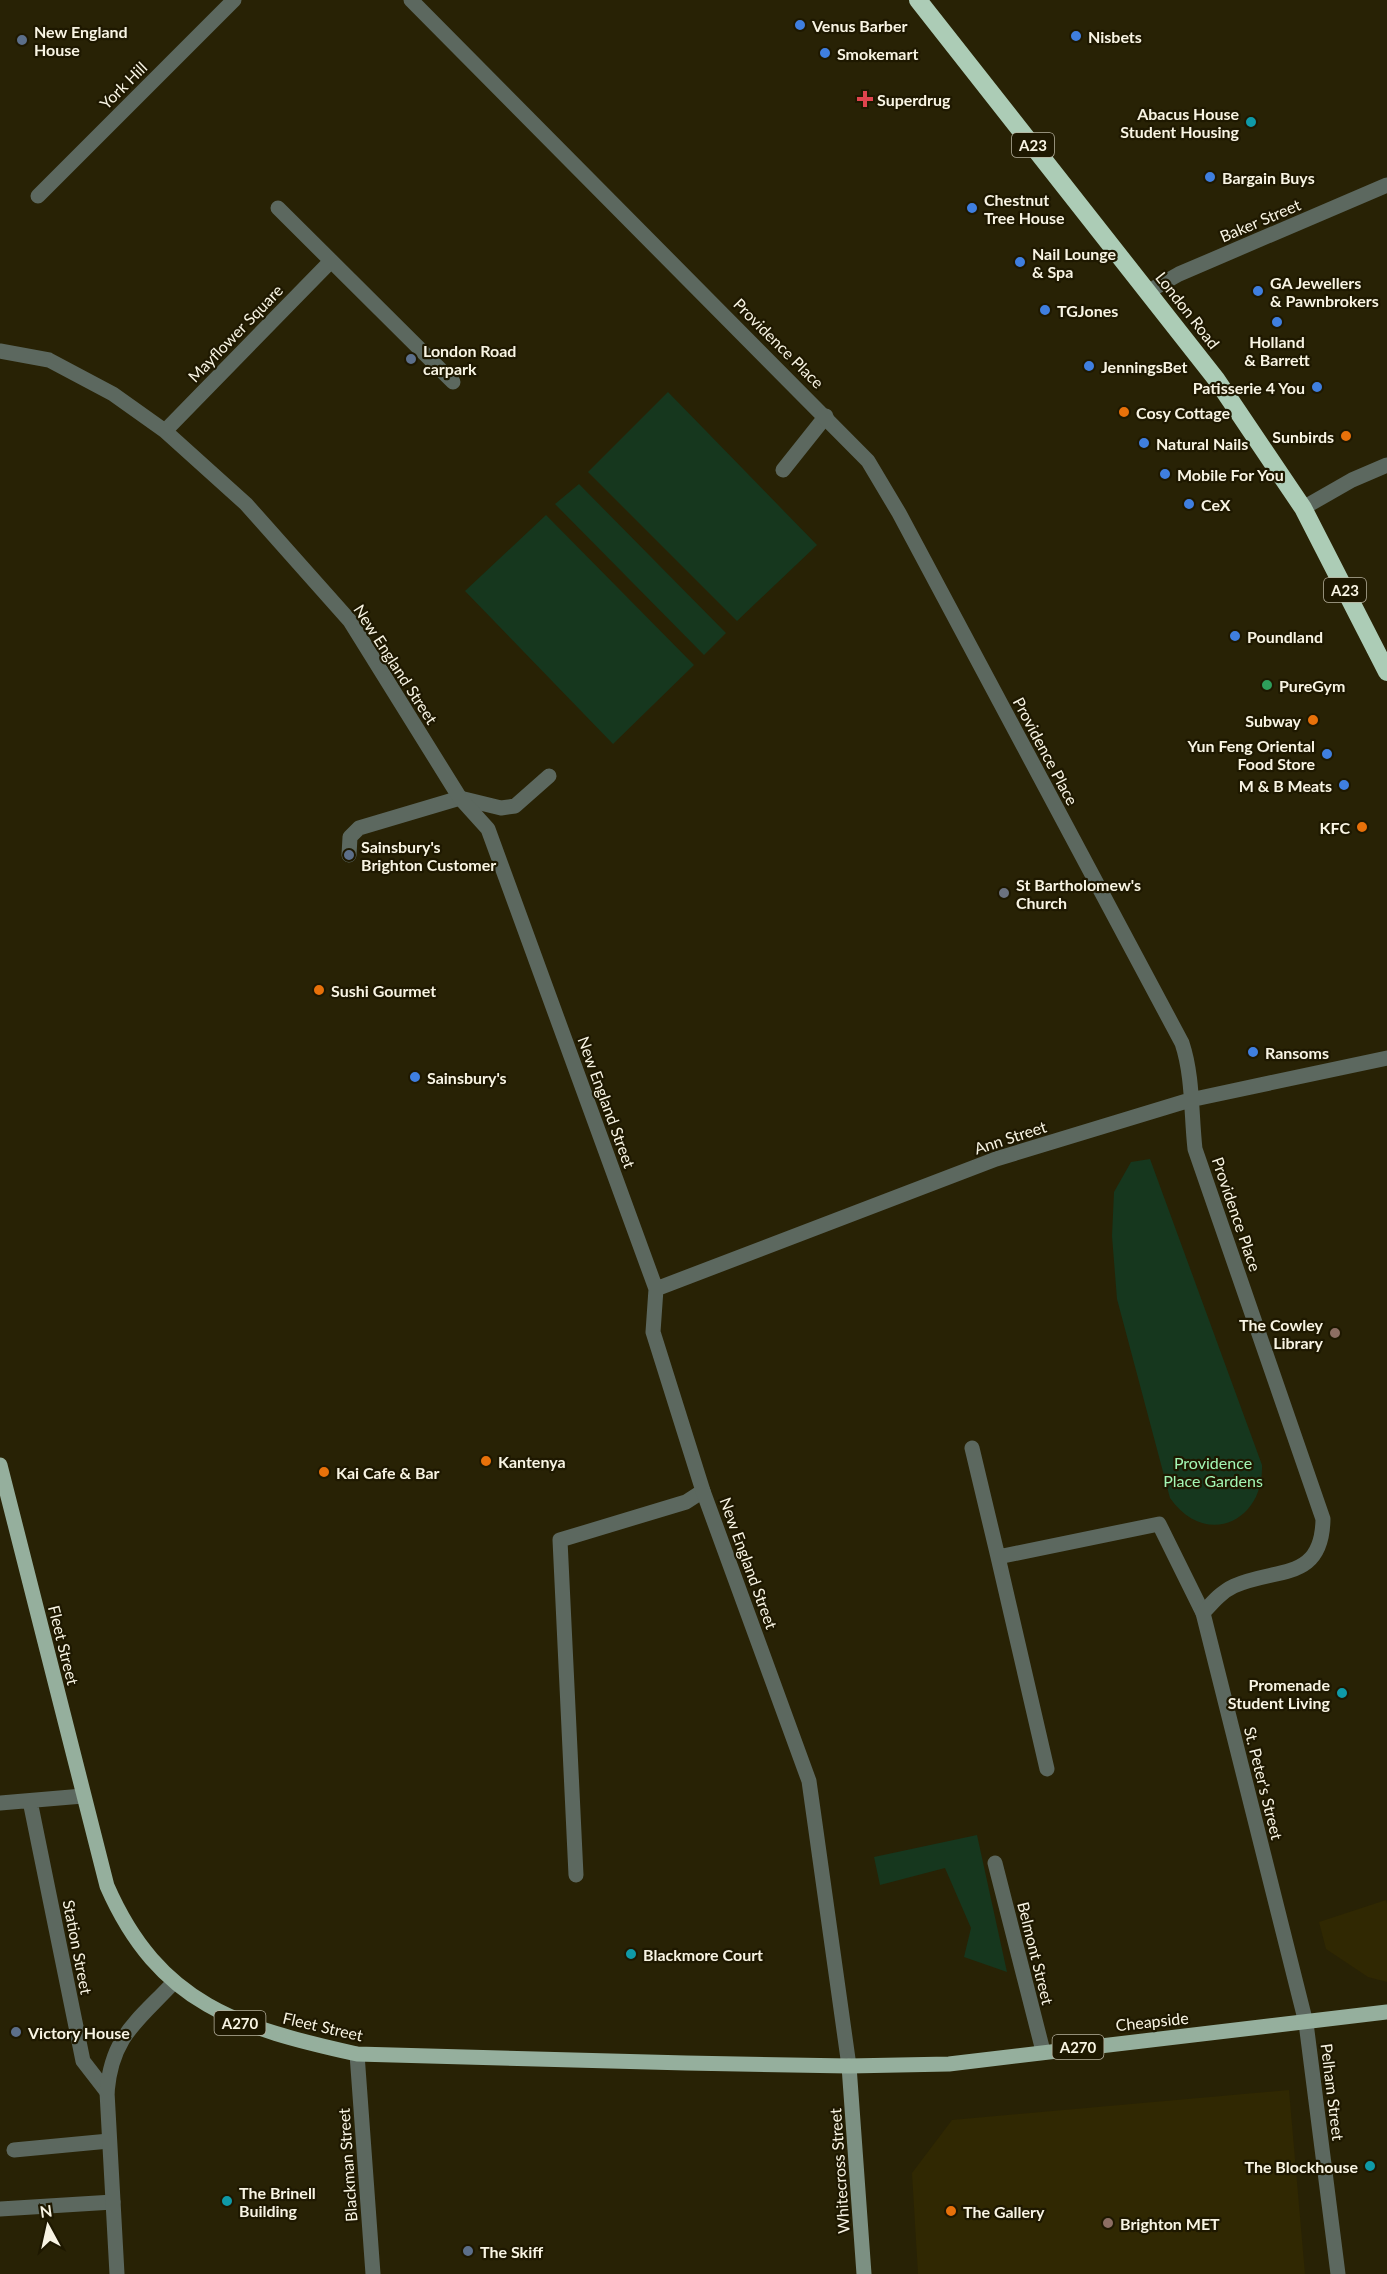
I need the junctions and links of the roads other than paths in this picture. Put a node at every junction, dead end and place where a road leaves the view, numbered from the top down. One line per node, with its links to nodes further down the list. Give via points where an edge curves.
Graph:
1 (234, 0): 5 (street, York Hill)
2 (411, 0): 11 (street, Providence Place)
3 (918, 0): 8 (highway, London Road / A23)
4 (1387, 185): 8 (street, Baker Street, via 1179,274)
5 (38, 196)
6 (278, 208): 7 (street)
7 (331, 261): 10 (street); 12 (street, Mayflower Square)
8 (1149, 291): 15 (highway, London Road / A23, via 1216,379)
9 (0, 351): 12 (street, New England Street, via 49,360 81,375)
10 (453, 382)
11 (826, 416): 14 (street); 21 (street, Providence Place, via 868,461 899,513 1182,1043 1190,1067)
12 (165, 431): 18 (street, New England Street, via 246,504 350,621)
13 (1387, 465): 15 (street)
14 (783, 470)
15 (1303, 508): 16 (highway, London Road / A23)
16 (1387, 672)
17 (549, 776): 18 (street, via 515,806 501,808)
18 (460, 798): 19 (street, via 359,828 350,837); 22 (street, New England Street, via 488,829)
19 (350, 855)
20 (1387, 1058): 21 (street, Ann Street)
21 (1190, 1100): 22 (street, Ann Street, via 996,1159); 27 (street, Providence Place, via 1195,1149 1323,1519 1317,1553 1303,1567 1234,1586)
22 (656, 1289): 25 (street, New England Street, via 653,1332)
23 (972, 1448): 26 (street)
24 (0, 1465): 29 (main road, Fleet Street / A270)
25 (703, 1491): 33 (street, via 686,1502 560,1540); 39 (street, New England Street, via 809,1781)
26 (998, 1557): 27 (street, St. Peter's Street, via 1159,1524); 28 (street)
27 (1203, 1613): 36 (street, St. Peter's Street)
28 (1047, 1769)
29 (83, 1796): 30 (street); 34 (main road, Fleet Street / A270, via 107,1886 118,1911 152,1961)
30 (30, 1801): 31 (street); 40 (street, Station Street, via 83,2061)
31 (0, 1803)
32 (995, 1863): 37 (street, Belmont Street)
33 (576, 1875)
34 (174, 1982): 38 (main road, Fleet Street / A270, via 206,2006 241,2023 296,2041); 40 (street, via 118,2043 109,2066)
35 (1387, 2013): 36 (main road, Cheapside / A270)
36 (1306, 2023): 37 (main road, Cheapside / A270); 48 (street, Pelham Street)
37 (1042, 2051): 39 (main road, Cheapside / A270, via 949,2064)
38 (357, 2054): 39 (main road, Fleet Street / A270); 46 (street, Blackman Street)
39 (849, 2066): 47 (street, Whitecross Street)
40 (106, 2092): 41 (street)
41 (109, 2141): 42 (street); 43 (street)
42 (14, 2150)
43 (113, 2202): 44 (street); 45 (street)
44 (0, 2209)
45 (117, 2274)
46 (373, 2274)
47 (864, 2274)
48 (1338, 2274)

